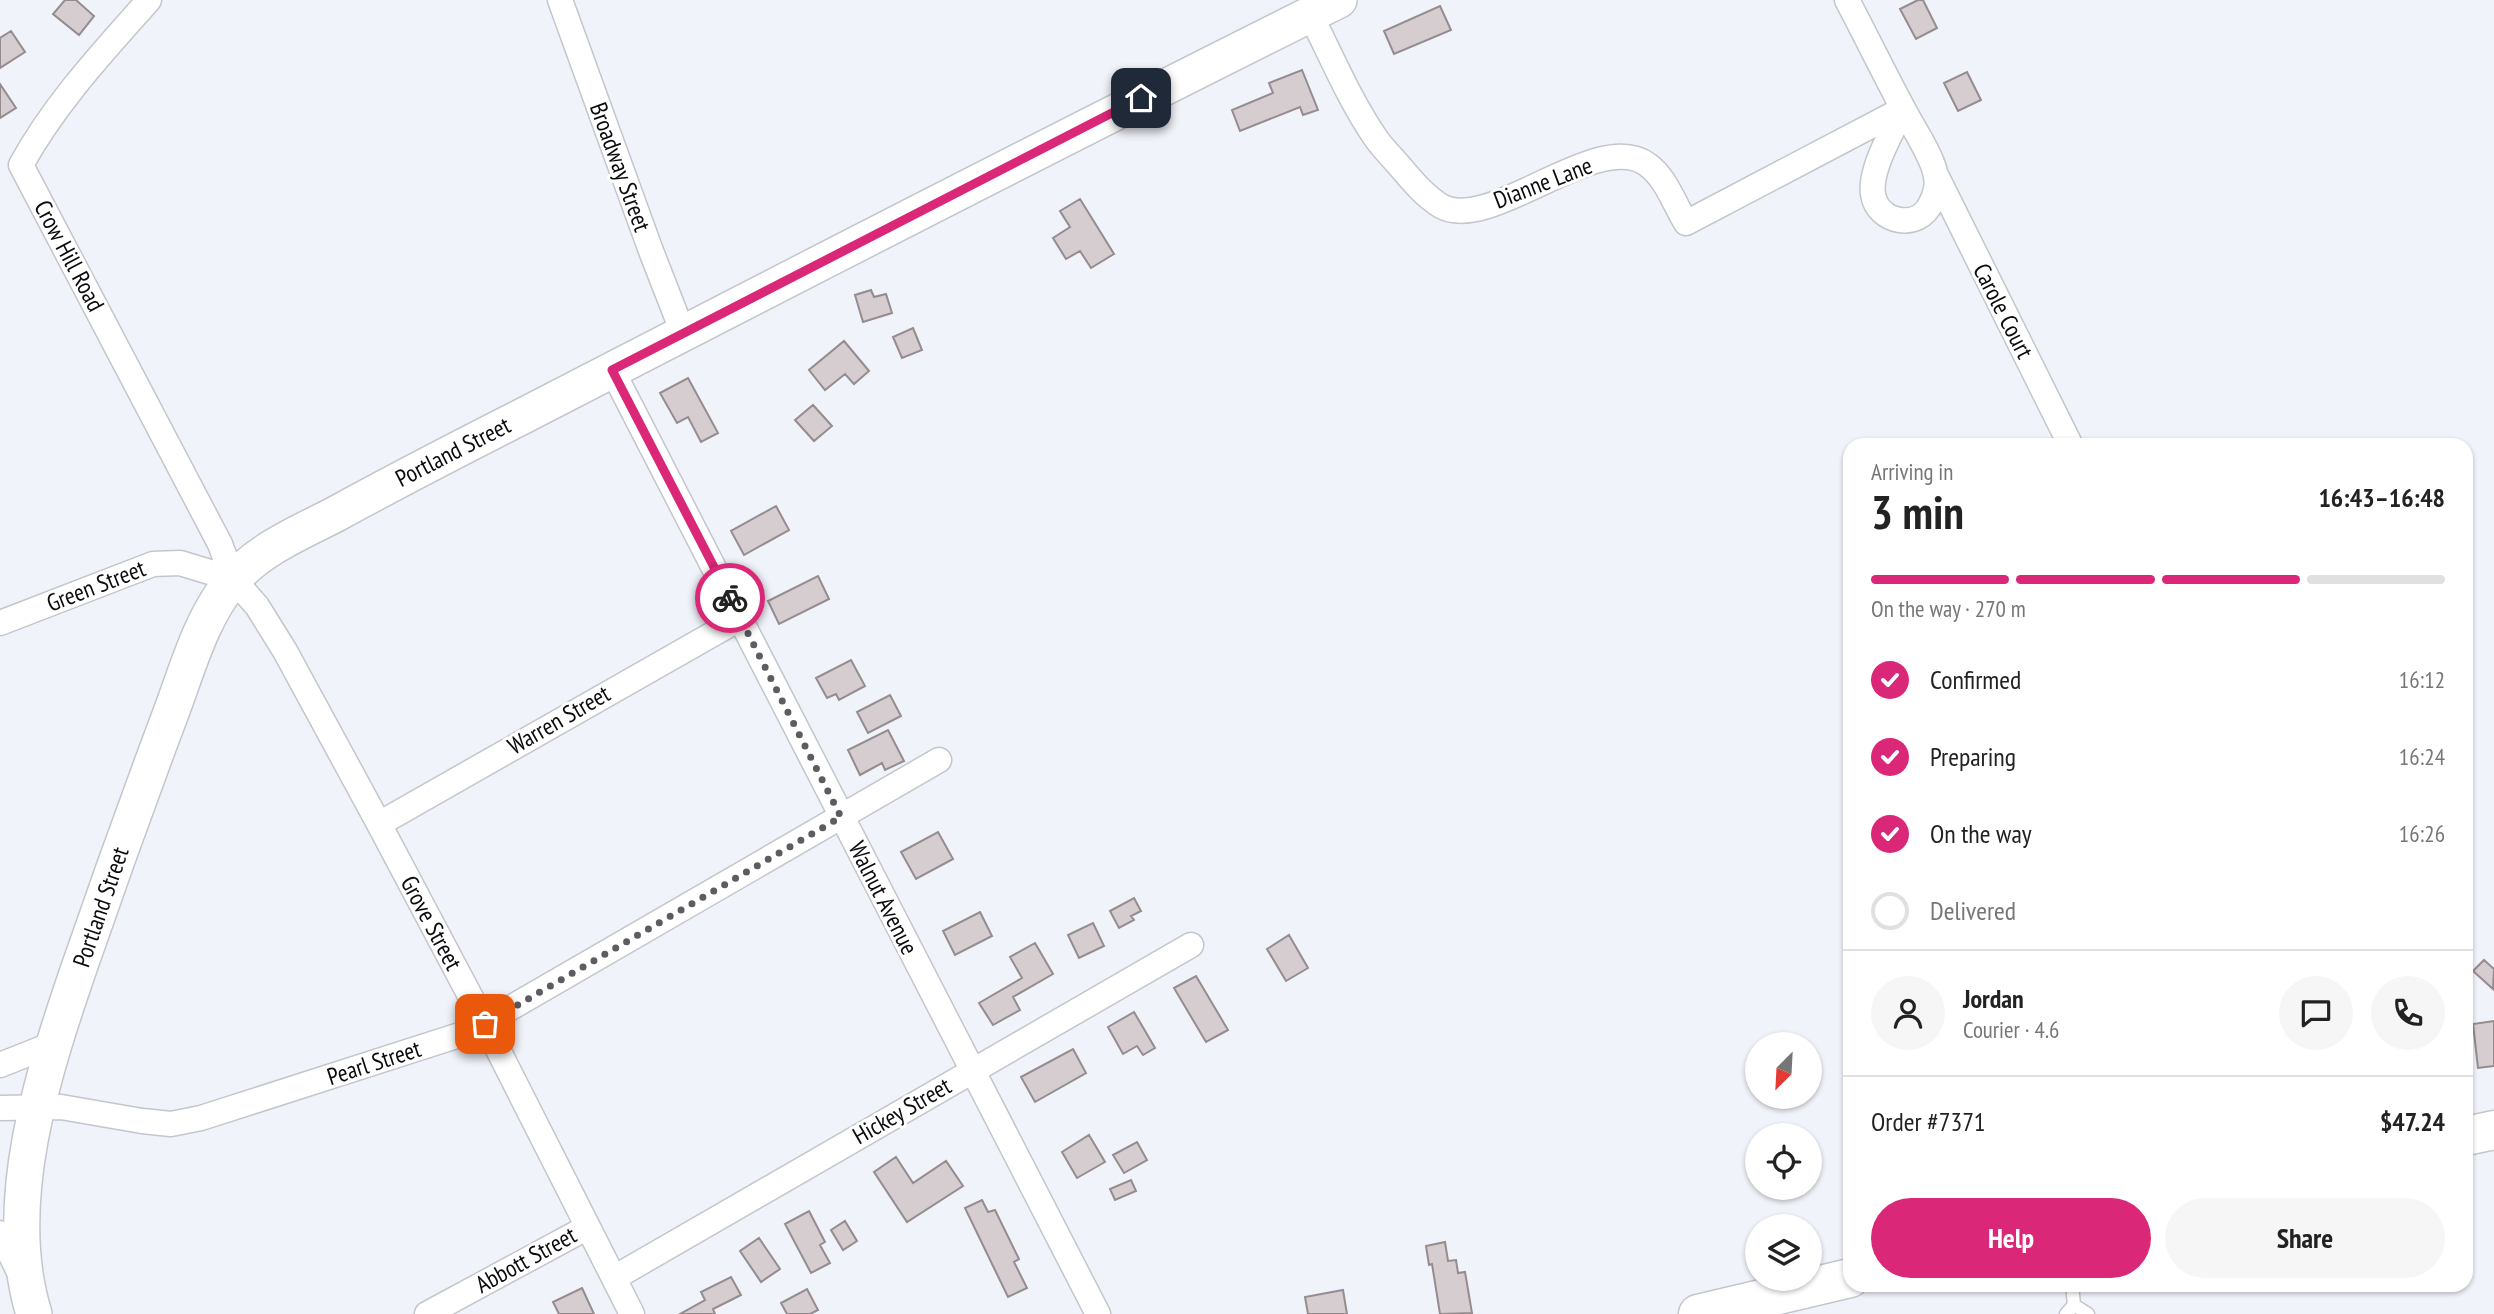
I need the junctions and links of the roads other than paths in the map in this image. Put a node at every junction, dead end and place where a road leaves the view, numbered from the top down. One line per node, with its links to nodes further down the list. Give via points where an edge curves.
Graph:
1 (149, 0): 6 (street, Crow Hill Road, via 80,78)
2 (561, 0): 8 (street, Broadway Street)
3 (1847, 0): 5 (street, Carole Court)
4 (1324, 7): 5 (street, Dianne Lane, via 1358,109 1421,191 1443,208 1465,211 1488,205 1586,164 1632,157 1648,164 1660,178 1686,223); 8 (street, Portland Street)
5 (1903, 108): 7 (street, Carole Court); 7 (street, via 1874,177 1872,193 1878,208 1886,216 1914,220 1926,213 1933,201)
6 (11, 170): 11 (street, Crow Hill Road)
7 (1937, 177): 10 (street, Carole Court)
8 (683, 333): 9 (street, Portland Street)
9 (612, 370): 13 (street, Portland Street, via 268,550); 14 (street, Walnut Avenue)
10 (2067, 438)
11 (214, 533): 12 (street); 13 (street, Crow Hill Road)
12 (180, 563): 13 (street, Green Street); 15 (street, Green Street, via 133,570)
13 (233, 579): 18 (street, Grove Street, via 257,606 285,651); 21 (street, Portland Street, via 210,617 181,686)
14 (741, 618): 17 (street, Walnut Avenue); 18 (street, Warren Street)
15 (0, 624)
16 (939, 760): 17 (street, Pearl Street)
17 (841, 817): 20 (street, Pearl Street); 23 (street, Walnut Avenue)
18 (379, 824): 20 (street, Grove Street)
19 (1191, 945): 23 (street, Hickey Street)
20 (485, 1024): 25 (street, Pearl Street, via 462,1035 171,1124 61,1107); 28 (street, Grove Street)
21 (53, 1044): 22 (street); 25 (street, Portland Street)
22 (0, 1065)
23 (972, 1070): 30 (street, Hickey Street); 38 (street, Walnut Avenue)
24 (0, 1108): 25 (street, Pearl Street)
25 (35, 1108): 31 (street, Portland Street, via 20,1202)
26 (2494, 1129): 27 (highway)
27 (2473, 1134)
28 (588, 1227): 30 (street, Grove Street); 36 (street, Abbott Street)
29 (0, 1233): 31 (street, Portland Street)
30 (614, 1278): 37 (street, Grove Street)
31 (22, 1280): 35 (street, Portland Street)
32 (1843, 1280): 39 (highway)
33 (2071, 1292): 34 (lane)
34 (2070, 1310): 40 (lane)
35 (34, 1314)
36 (427, 1314)
37 (632, 1314)
38 (1098, 1314)
39 (1698, 1314)
40 (2088, 1314)

